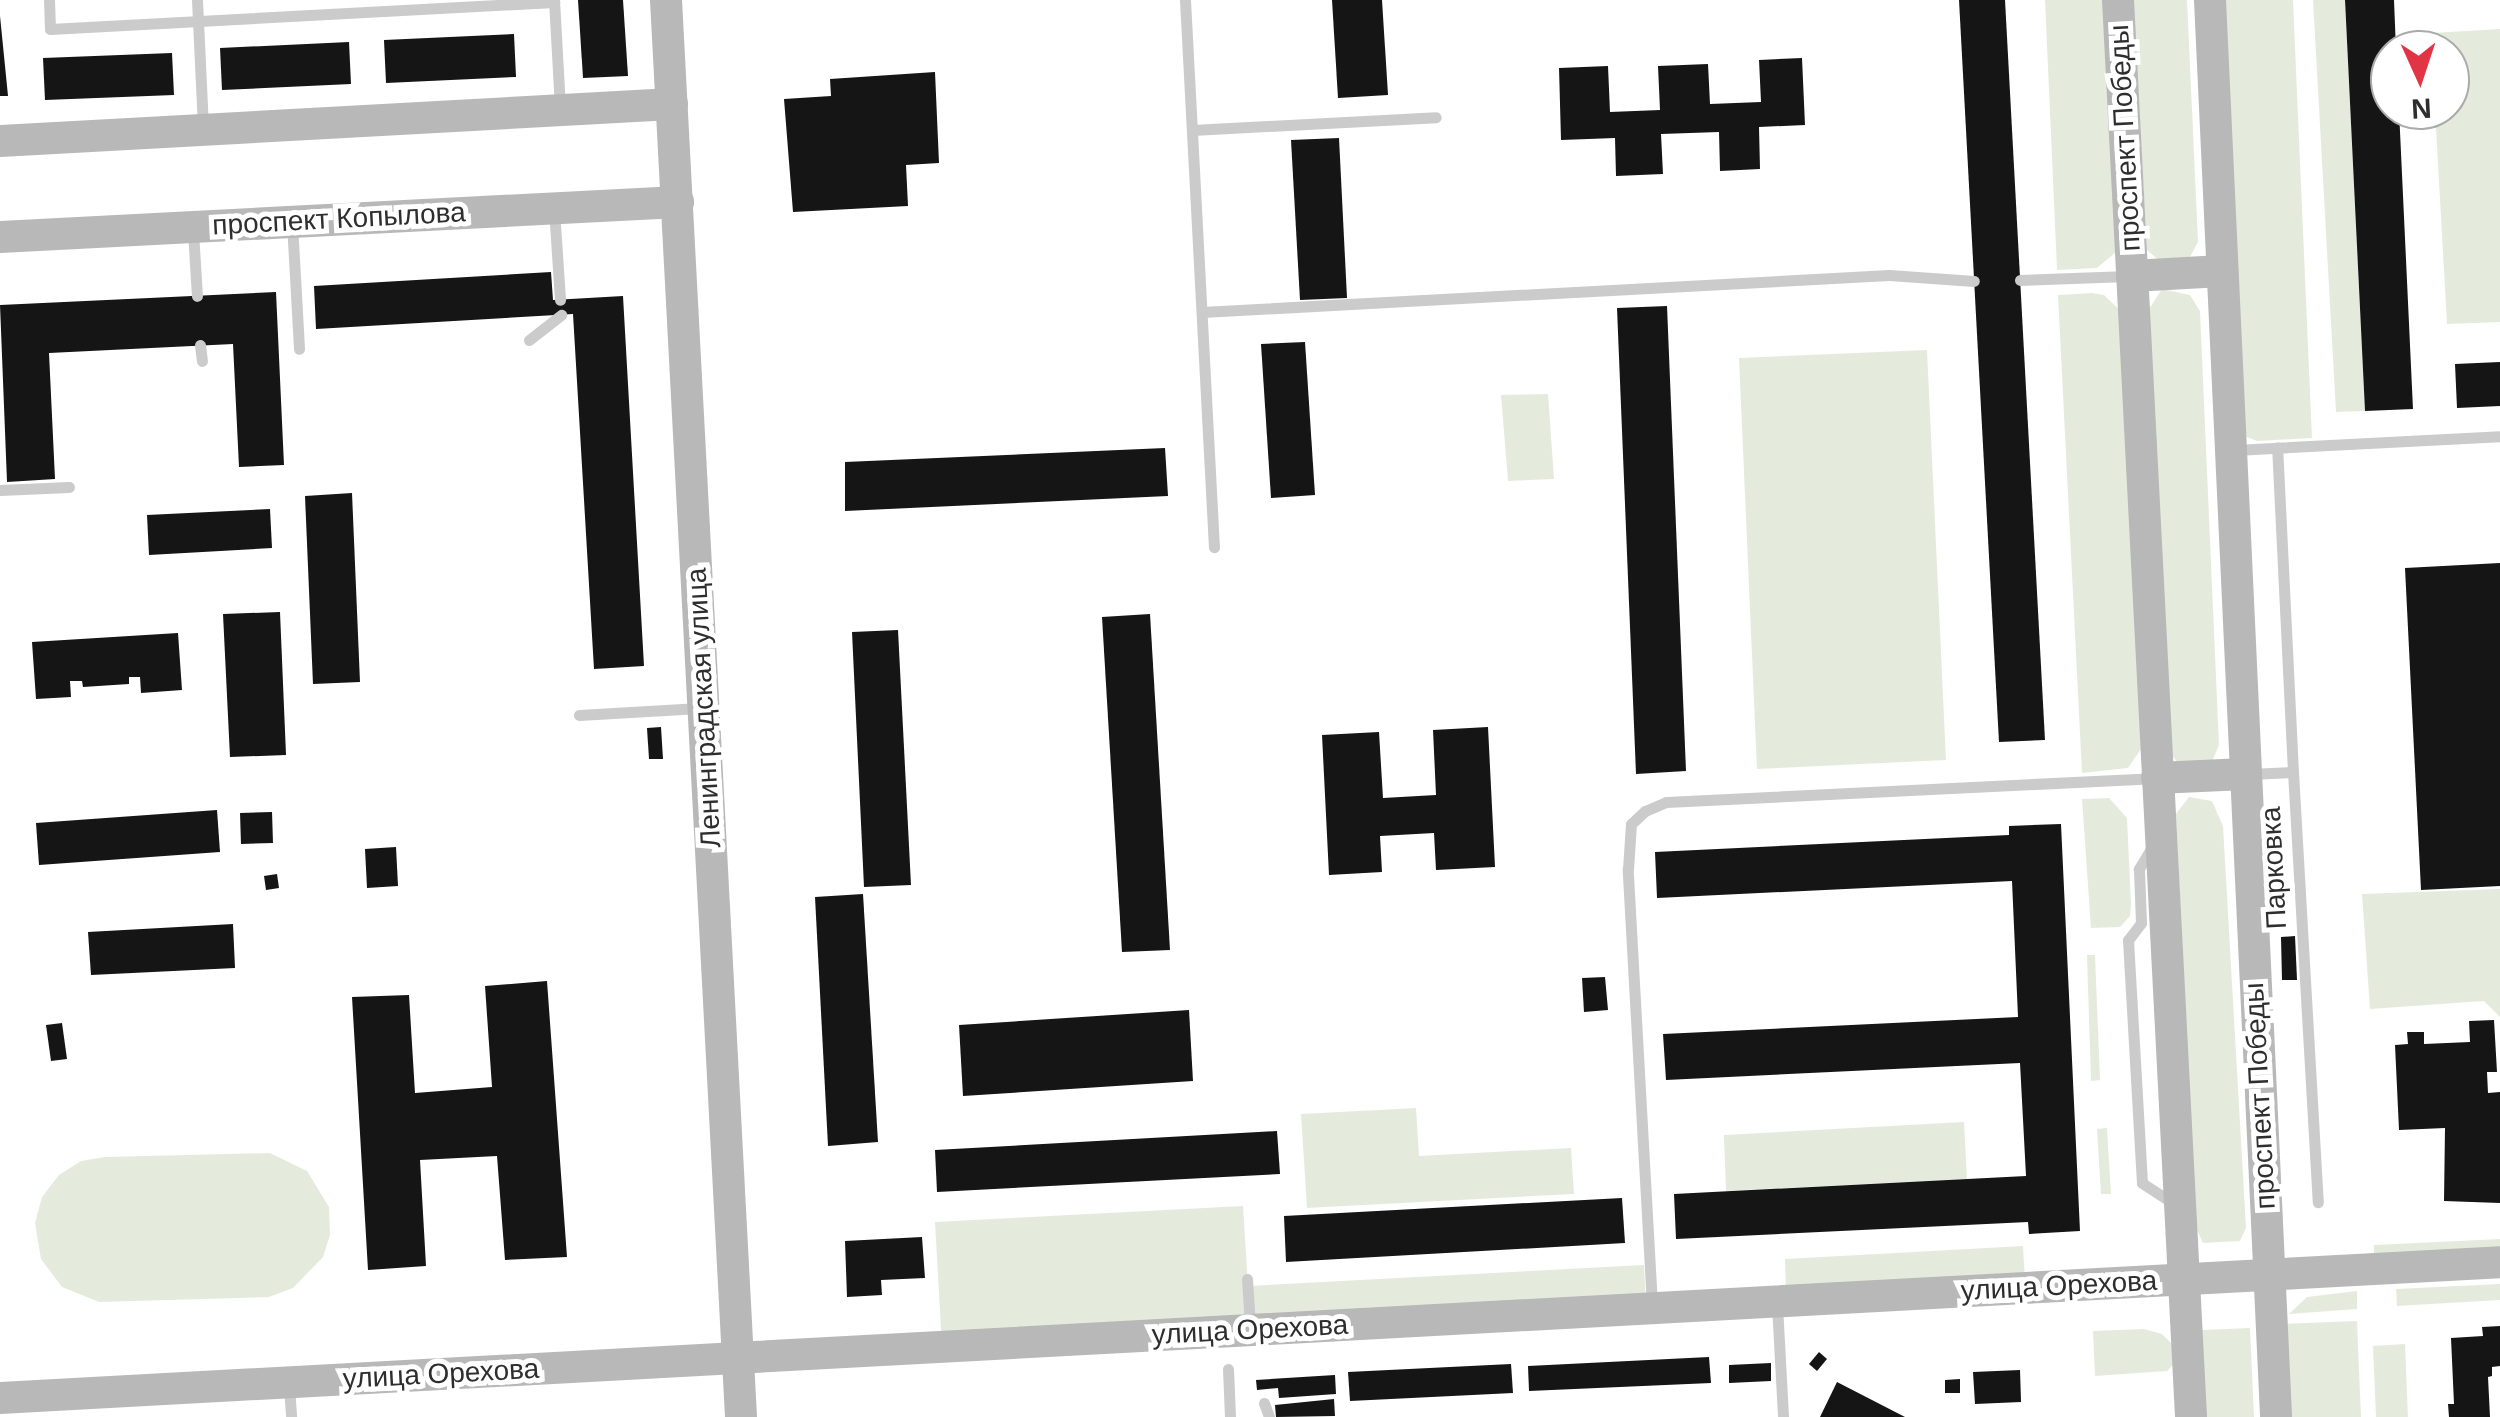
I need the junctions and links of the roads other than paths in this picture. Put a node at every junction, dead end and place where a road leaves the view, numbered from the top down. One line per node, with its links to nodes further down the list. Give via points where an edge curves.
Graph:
1 (49, 0): 9 (lane, via 50,28)
2 (197, 0): 9 (lane)
3 (666, 0): 10 (main road, Ленинградская улица)
4 (1185, 0): 14 (lane)
5 (2118, 0): 22 (main road, проспект Победы)
6 (2210, 0): 21 (main road, проспект Победы)
7 (554, 1): 8 (lane); 11 (lane)
8 (387, 6): 9 (lane)
9 (198, 21): 13 (lane)
10 (672, 104): 11 (main road); 16 (main road, Ленинградская улица)
11 (560, 109): 13 (main road)
12 (1436, 117): 14 (lane)
13 (203, 130): 15 (main road)
14 (1192, 130): 27 (lane)
15 (0, 141)
16 (678, 202): 17 (main road, проспект Копылова); 39 (main road, Ленинградская улица)
17 (554, 208): 18 (main road, проспект Копылова); 26 (lane)
18 (292, 222): 19 (main road, проспект Копылова); 31 (lane)
19 (193, 227): 20 (main road, проспект Копылова); 25 (lane)
20 (0, 237)
21 (2222, 271): 22 (main road, проспект Победы); 35 (main road, проспект Победы)
22 (2132, 276): 23 (lane); 43 (main road, проспект Победы)
23 (2020, 280)
24 (1974, 281): 27 (lane, via 1889,275)
25 (197, 296)
26 (560, 300)
27 (1202, 312): 38 (lane)
28 (560, 315): 29 (lane)
29 (529, 340)
30 (200, 345): 32 (lane)
31 (299, 349)
32 (202, 361)
33 (2500, 436): 34 (lane)
34 (2277, 447): 35 (lane); 41 (lane, Парковка)
35 (2230, 450): 42 (main road, проспект Победы)
36 (70, 487): 37 (lane)
37 (0, 490)
38 (1214, 547)
39 (705, 708): 40 (lane); 52 (main road, Ленинградская улица)
40 (580, 714)
41 (2293, 772): 42 (lane); 44 (lane, Парковка)
42 (2245, 774): 43 (main road); 46 (main road, проспект Победы)
43 (2156, 778): 47 (main road, проспект Победы); 50 (lane, via 1666,802 1630,824)
44 (2318, 1202)
45 (2500, 1262): 46 (main road, улица Орехова)
46 (2268, 1274): 47 (main road, улица Орехова); 63 (main road, проспект Победы)
47 (2183, 1279): 49 (main road, улица Орехова); 62 (main road, проспект Победы)
48 (1247, 1280): 51 (lane)
49 (1776, 1301): 50 (main road, улица Орехова); 61 (lane)
50 (1652, 1308): 51 (main road, улица Орехова)
51 (1250, 1330): 52 (main road, улица Орехова)
52 (738, 1357): 54 (main road, улица Орехова); 58 (main road, Ленинградская улица)
53 (1228, 1369): 59 (lane)
54 (288, 1382): 55 (main road, улица Орехова); 57 (lane)
55 (0, 1398)
56 (1264, 1404): 60 (lane)
57 (291, 1417)
58 (741, 1417)
59 (1230, 1417)
60 (1269, 1417)
61 (1783, 1417)
62 (2192, 1417)
63 (2276, 1417)

